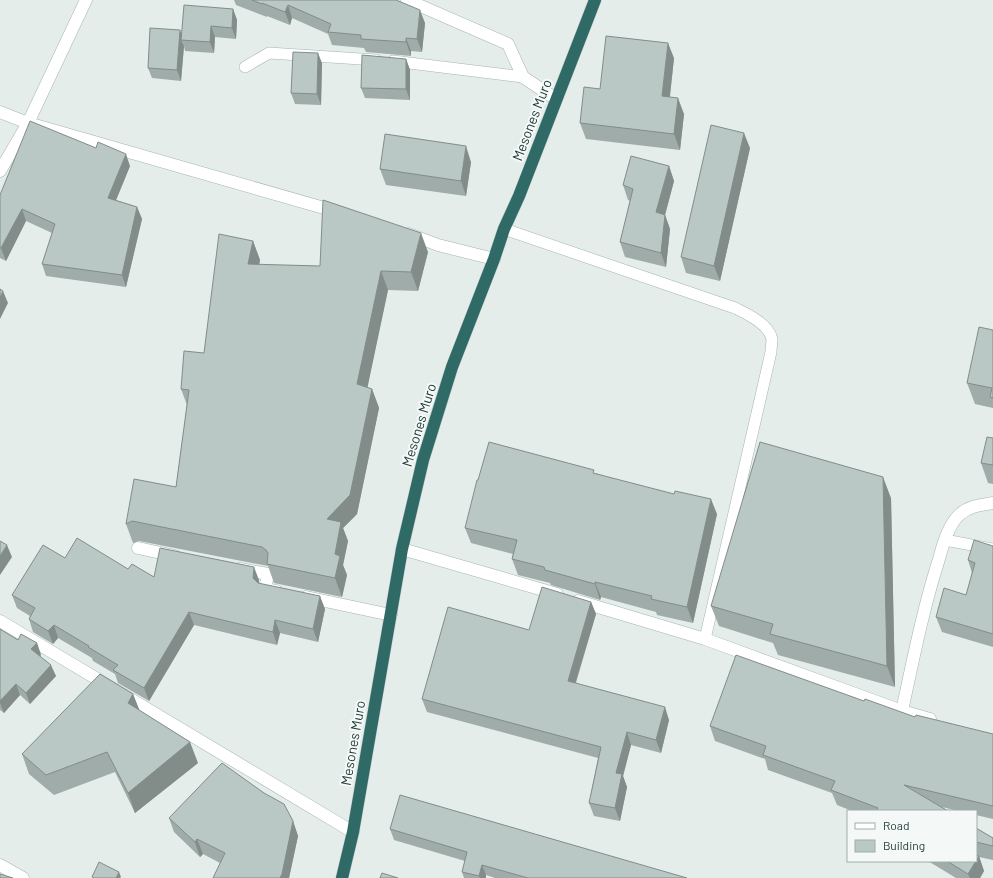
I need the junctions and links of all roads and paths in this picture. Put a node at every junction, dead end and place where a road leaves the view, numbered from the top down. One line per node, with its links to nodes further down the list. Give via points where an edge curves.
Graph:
1 (86, 0): 8 (street)
2 (407, 0): 5 (street, via 508,44)
3 (595, 0): 6 (highway, Mesones Muro)
4 (245, 68): 5 (lane, via 269,53 398,61)
5 (523, 77): 6 (street)
6 (556, 99): 11 (highway, Mesones Muro)
7 (0, 112): 8 (street)
8 (28, 123): 9 (street); 10 (street, via 304,204)
9 (0, 171)
10 (347, 214)
11 (504, 228): 13 (highway, Mesones Muro); 23 (lane, via 735,308 765,326 772,337 771,352)
12 (396, 229): 13 (street, via 438,245)
13 (494, 259): 17 (highway, Mesones Muro, via 452,367 423,460)
14 (993, 503): 15 (street, via 967,508 951,526)
15 (945, 540): 18 (lane); 24 (street, via 929,589)
16 (138, 548): 19 (street)
17 (402, 549): 21 (highway, Mesones Muro); 23 (street)
18 (993, 549)
19 (184, 557)
20 (230, 567): 21 (street, via 268,574 265,589)
21 (391, 615): 26 (highway, Mesones Muro)
22 (0, 620): 26 (street)
23 (705, 639): 24 (street)
24 (902, 711): 25 (street)
25 (940, 721)
26 (353, 832): 29 (highway, Mesones Muro)
27 (0, 865): 28 (street)
28 (23, 878)
29 (342, 878)

